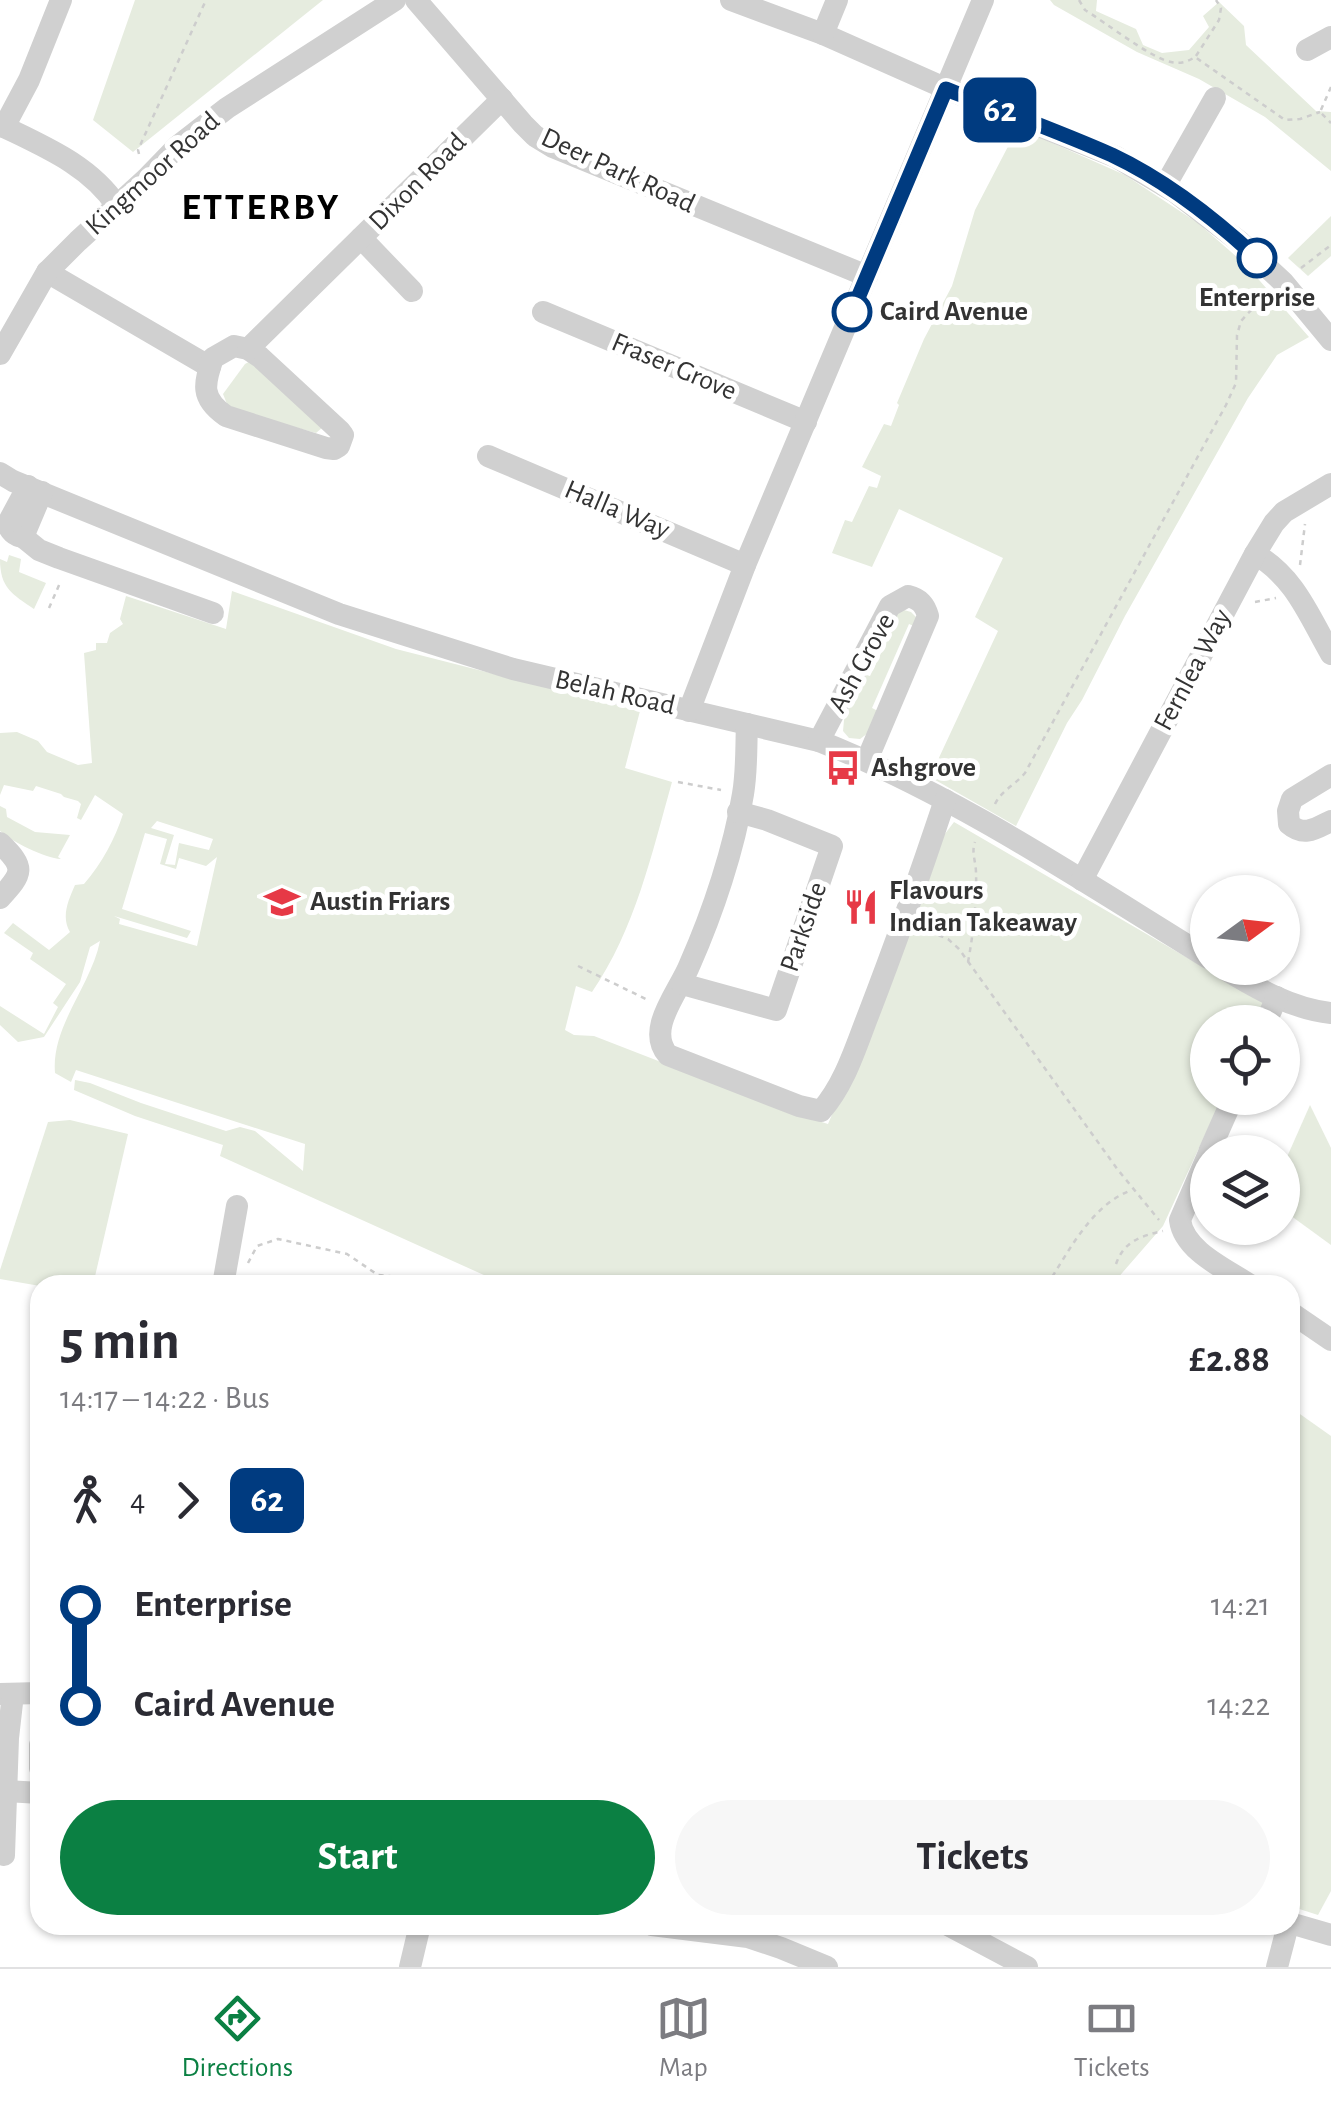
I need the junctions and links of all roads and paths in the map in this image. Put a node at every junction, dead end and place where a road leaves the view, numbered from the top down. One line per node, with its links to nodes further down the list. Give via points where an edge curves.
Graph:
1 (61, 0): 20 (street)
2 (206, 0): 21 (path, via 138,150)
3 (395, 0): 21 (street, Kingmoor Road, via 227,108)
4 (416, 0): 17 (street, Deer Park Road)
5 (731, 0): 10 (street)
6 (837, 0): 10 (street)
7 (983, 0): 15 (street)
8 (1079, 0): 13 (path, via 1164,61)
9 (1216, 0): 13 (path, via 1219,20)
10 (823, 34): 15 (street)
11 (1330, 39): 12 (street)
12 (1307, 50)
13 (1195, 57): 18 (path, via 1285,120)
14 (1331, 87): 18 (path)
15 (946, 89): 22 (street, via 1116,157); 27 (street)
16 (1214, 98): 22 (street)
17 (502, 99): 24 (street, Dixon Road); 27 (street, Deer Park Road, via 552,147)
18 (1320, 112): 19 (path)
19 (1331, 123)
20 (2, 126): 23 (street, via 81,168)
21 (146, 179): 23 (street, Kingmoor Road)
22 (1165, 186): 28 (street)
23 (117, 206): 26 (street, Kingmoor Road)
24 (361, 238): 29 (street); 32 (street, Dixon Road)
25 (1331, 245): 28 (path)
26 (47, 272): 33 (street, Kingmoor Road); 34 (street)
27 (867, 276): 35 (street)
28 (1283, 282): 31 (street); 56 (path, via 1241,321 1236,382 1226,405 1025,773 1002,792)
29 (412, 291)
30 (543, 312): 35 (street, Fraser Grove)
31 (1331, 340)
32 (248, 349): 34 (street, Dixon Road, via 224,350); 34 (street, via 340,431 339,446 326,448 226,416 207,392)
33 (0, 354)
34 (210, 367)
35 (806, 422): 42 (street)
36 (488, 456): 42 (street, Halla Way)
37 (0, 473): 39 (street, Belah Road)
38 (1331, 484): 40 (street, Fernlea Way)
39 (35, 490): 45 (street, via 8,523 38,550); 47 (street, Belah Road, via 339,614 513,669)
40 (1308, 497): 41 (street, Fernlea Way, via 1284,512); 43 (path)
41 (1256, 554): 43 (street); 44 (street, Fernlea Way)
42 (745, 565): 47 (street)
43 (1297, 593): 44 (path); 46 (street)
44 (1226, 608): 58 (street, Fernlea Way)
45 (213, 613)
46 (1331, 654)
47 (689, 711): 48 (street, Belah Road)
48 (746, 724): 49 (street, Belah Road); 54 (street)
49 (819, 740): 50 (street, Belah Road); 50 (street, Ash Grove, via 890,606 915,598 928,616)
50 (867, 760): 53 (street, Belah Road)
51 (1331, 776): 55 (street, via 1292,799 1288,818 1304,832)
52 (678, 782): 54 (path)
53 (945, 800): 56 (street, Belah Road); 60 (street)
54 (740, 803): 64 (street, via 717,893); 64 (street, Parkside, via 832,846 776,1010)
55 (1331, 821)
56 (986, 822): 58 (street, Belah Road); 62 (path, via 973,845)
57 (0, 843): 59 (street, via 20,871)
58 (1082, 880): 61 (street, Belah Road)
59 (0, 898)
60 (905, 922): 62 (path, via 955,944); 68 (street, via 853,1054 821,1111 668,1054 658,1031)
61 (1190, 947)
62 (968, 962): 70 (path)
63 (578, 966): 68 (path)
64 (682, 984): 68 (street)
65 (1254, 985): 66 (street)
66 (1277, 998): 67 (street); 69 (street)
67 (1274, 1005)
68 (667, 1010)
69 (1331, 1013)
70 (1134, 1190): 75 (path, via 1170,1230 1127,1244); 79 (path, via 1101,1208)
71 (1190, 1196): 73 (street, via 1180,1220)
72 (237, 1206): 76 (street)
73 (1190, 1243)
74 (1192, 1245): 80 (street)
75 (1116, 1264)
76 (225, 1275)
77 (246, 1275): 78 (path, via 257,1246 278,1239 347,1254)
78 (378, 1275)
79 (1054, 1275)
80 (1236, 1275)
81 (1300, 1319): 82 (street)
82 (1331, 1340)
83 (6, 1694): 84 (street)
84 (6, 1791): 85 (street); 86 (street)
85 (30, 1792)
86 (4, 1855)
87 (1300, 1927): 92 (street)
88 (418, 1935): 93 (street)
89 (738, 1935): 94 (street)
90 (967, 1935): 95 (street)
91 (1286, 1935): 96 (street)
92 (1331, 1935)
93 (410, 1967)
94 (828, 1967)
95 (1026, 1967)
96 (1277, 1967)

